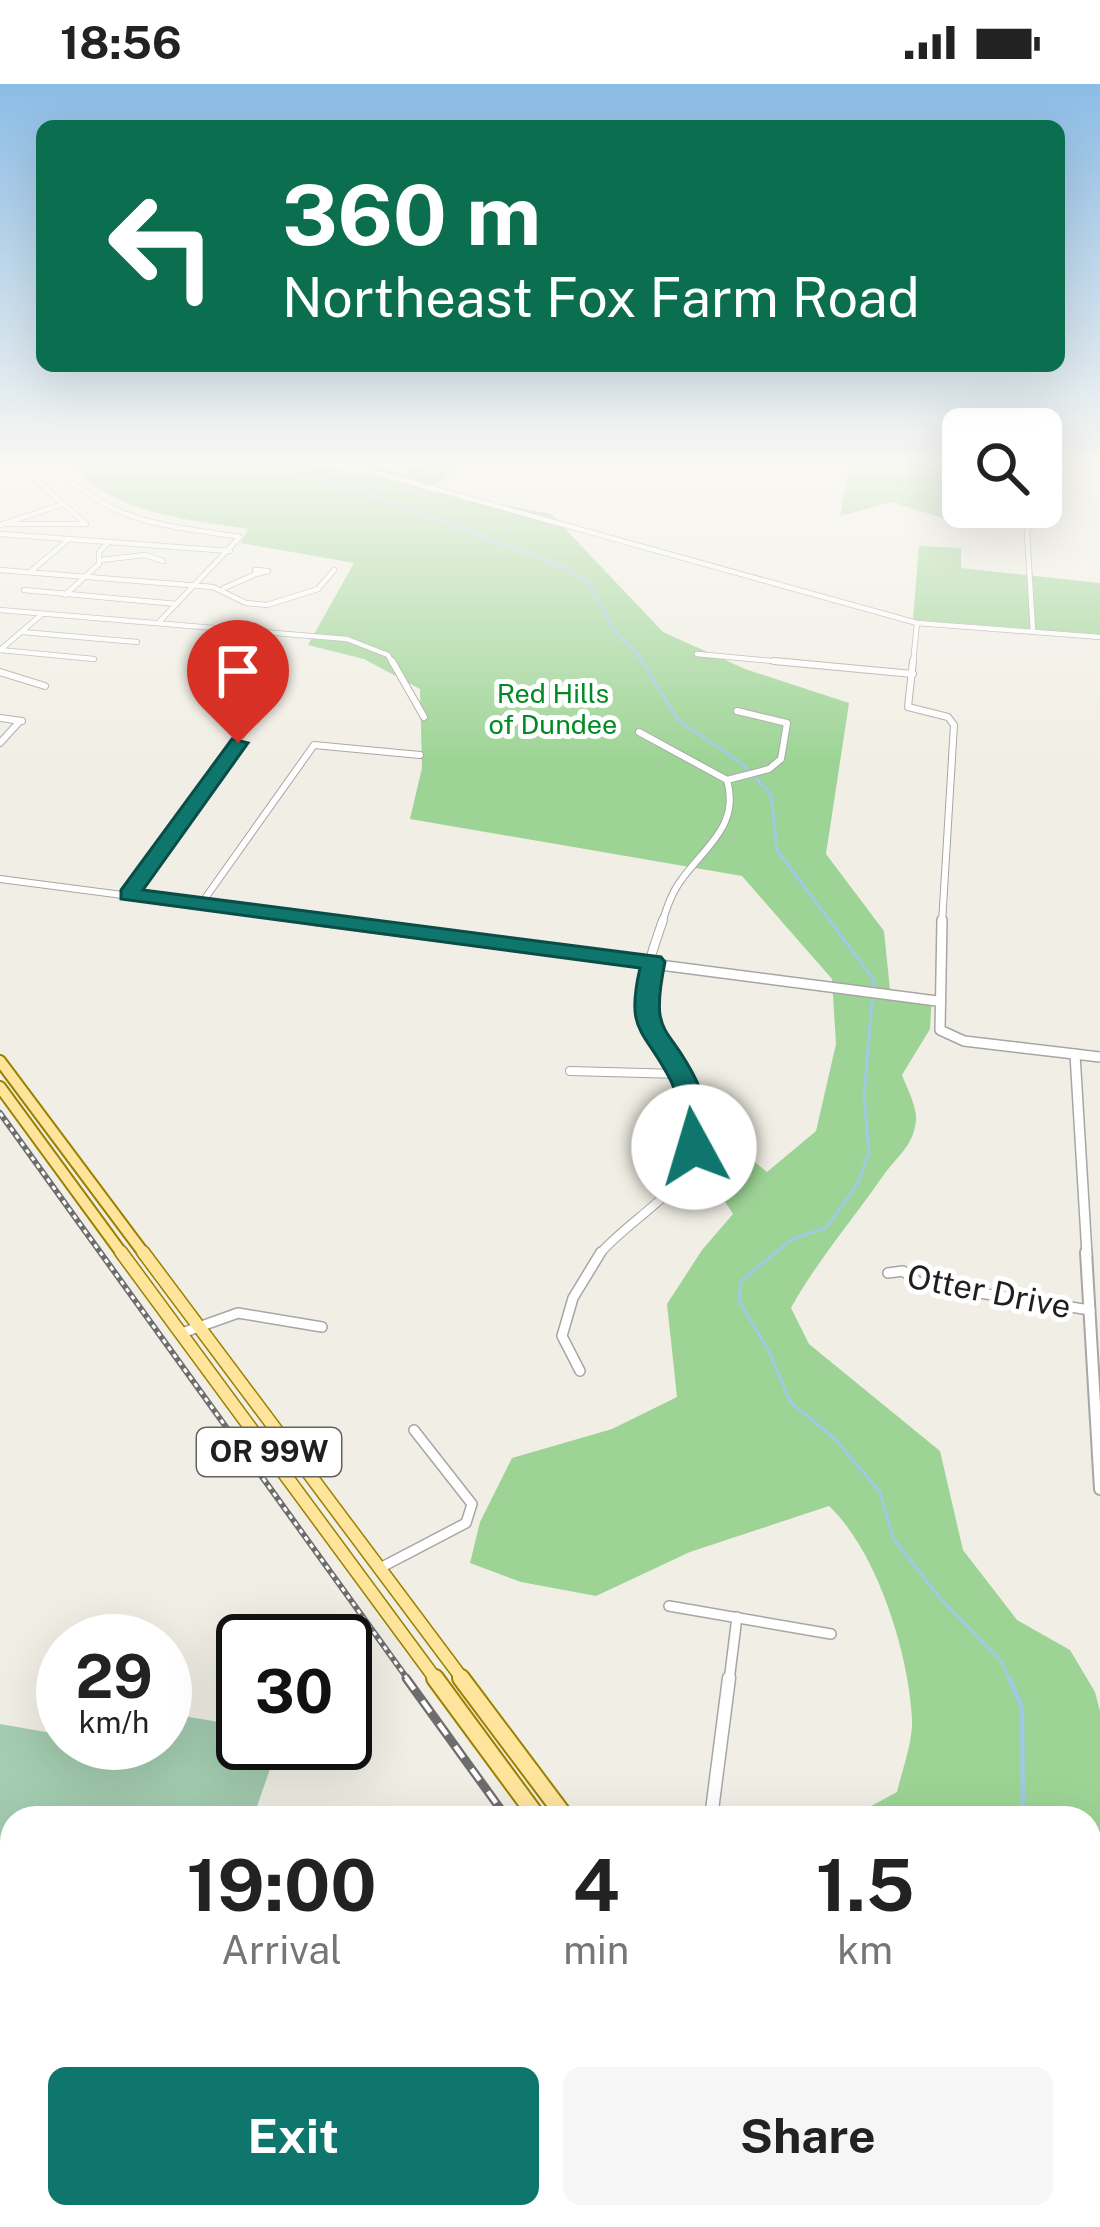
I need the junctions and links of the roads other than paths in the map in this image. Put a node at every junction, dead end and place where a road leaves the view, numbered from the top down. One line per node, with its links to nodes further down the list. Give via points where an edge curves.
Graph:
1 (43, 561): 8 (street)
2 (100, 561): 10 (street)
3 (220, 561): 11 (street)
4 (701, 561): 19 (street)
5 (1029, 561): 21 (street)
6 (334, 570): 12 (street, via 318,589 284,603 246,603)
7 (0, 571): 8 (street)
8 (29, 572): 10 (street)
9 (256, 574): 12 (street)
10 (85, 577): 11 (street); 14 (street)
11 (196, 586): 12 (street); 15 (street)
12 (223, 589)
13 (24, 590): 14 (street)
14 (64, 595): 15 (street)
15 (177, 604): 18 (street)
16 (0, 610): 17 (street)
17 (42, 614): 18 (street); 20 (street)
18 (158, 623): 31 (street, via 334,637 374,648 391,658)
19 (917, 623): 21 (street); 28 (street)
20 (22, 632): 23 (street); 24 (street)
21 (1033, 632): 22 (street)
22 (1100, 637)
23 (138, 641)
24 (0, 650): 26 (street)
25 (697, 654): 28 (street)
26 (94, 658)
27 (0, 671): 29 (street)
28 (913, 674): 42 (street, via 909,709 954,724)
29 (46, 686)
30 (737, 711): 37 (street, via 787,723 779,763)
31 (424, 716)
32 (0, 718): 35 (street, via 22,721)
33 (247, 728): 39 (street)
34 (639, 732): 37 (street)
35 (0, 743)
36 (420, 755): 40 (street, via 312,746)
37 (727, 780): 41 (street, via 722,829 673,892)
38 (0, 880): 39 (street)
39 (128, 895): 40 (street)
40 (201, 904): 41 (street)
41 (653, 962): 42 (street); 47 (street, via 647,1020)
42 (937, 1001): 43 (street, via 938,1024 949,1037)
43 (1075, 1054): 44 (street); 50 (street)
44 (1100, 1057)
45 (0, 1061): 51 (main road, OR 99W)
46 (570, 1071): 47 (street)
47 (682, 1074): 54 (street, via 692,1108 691,1162 588,1268 562,1336)
48 (0, 1087): 53 (main road, OR 99W)
49 (888, 1273): 50 (street, Otter Drive)
50 (1090, 1311): 56 (street)
51 (198, 1326): 52 (street, via 238,1313); 53 (street); 57 (main road, OR 99W)
52 (322, 1327)
53 (181, 1333): 61 (main road, OR 99W)
54 (580, 1371)
55 (414, 1430): 57 (street, via 472,1514)
56 (1100, 1489)
57 (380, 1568): 62 (main road, OR 99W)
58 (668, 1606): 59 (street)
59 (737, 1617): 60 (street); 63 (street)
60 (831, 1634)
61 (529, 1806)
62 (557, 1806)
63 (712, 1806)

